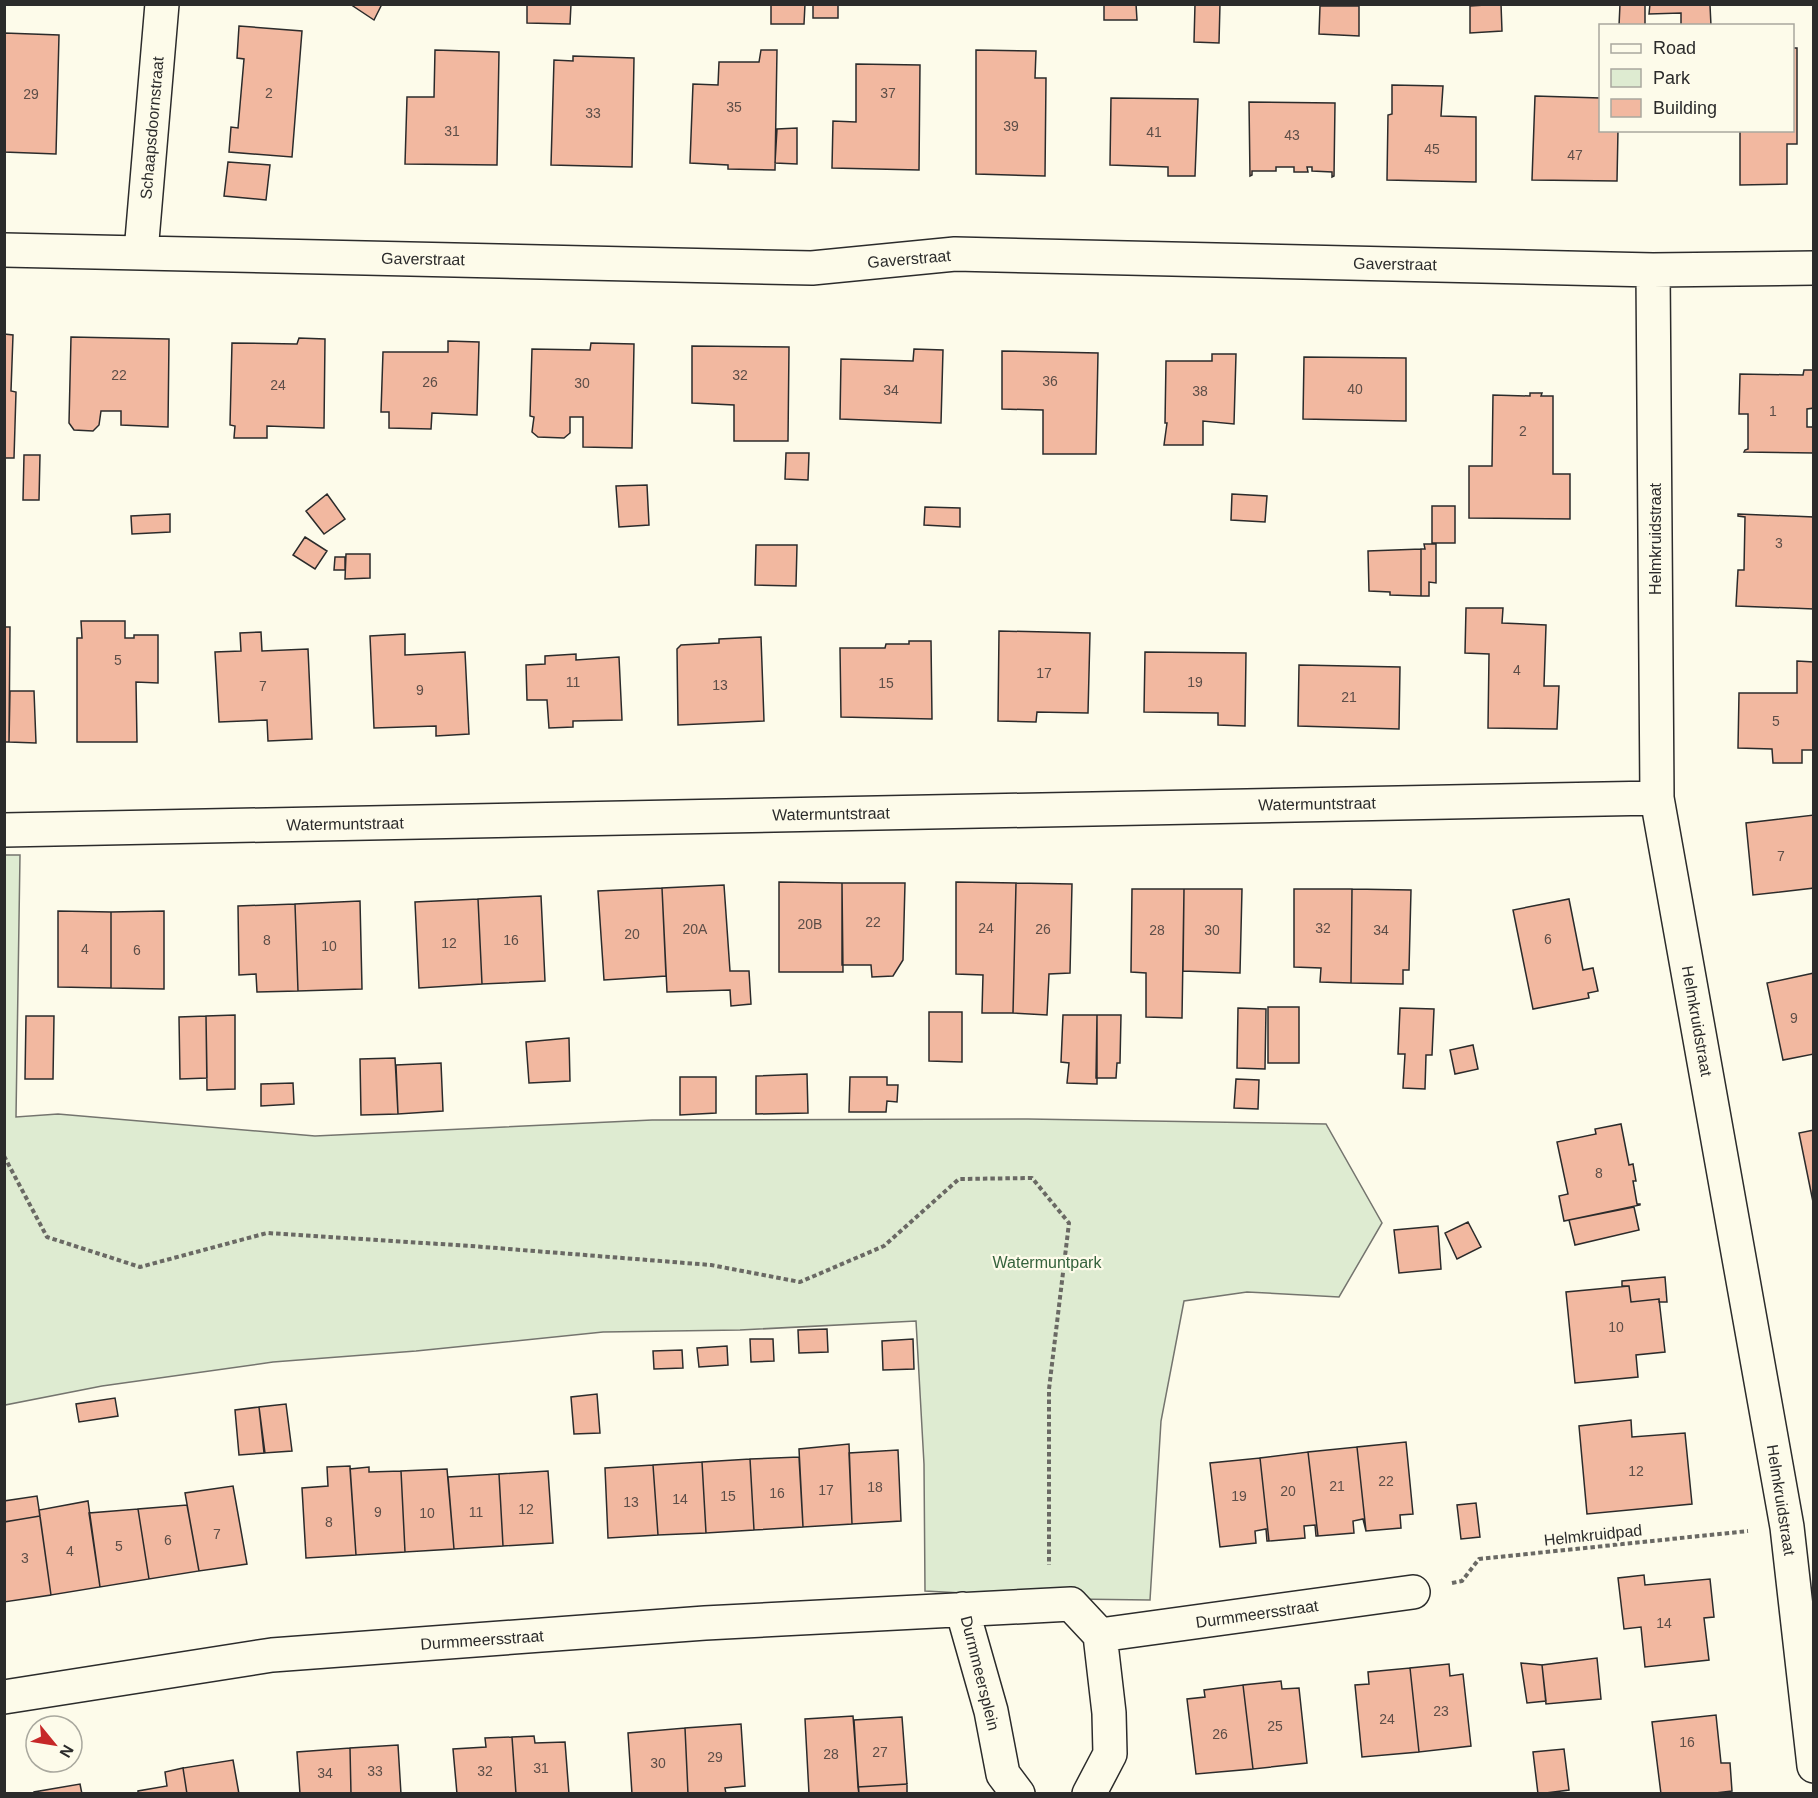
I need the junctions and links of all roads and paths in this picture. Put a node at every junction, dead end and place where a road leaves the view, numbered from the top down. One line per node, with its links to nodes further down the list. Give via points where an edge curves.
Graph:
1 (162, 4): 3 (street, Schaapsdoornstraat)
2 (4, 250): 3 (street, Gaverstraat)
3 (141, 252): 5 (street, Gaverstraat, via 812,268 955,254)
4 (1814, 268): 5 (street, Gaverstraat)
5 (1653, 270): 6 (street, Helmkruidstraat)
6 (1657, 798): 7 (street, Watermuntstraat); 9 (street, Helmkruidstraat)
7 (4, 830)
8 (4, 1156): 11 (path, via 47,1237 140,1267 267,1233 699,1264 800,1282 884,1246 959,1179 1032,1178 1069,1223 1049,1389)
9 (1787, 1527): 10 (path, Helmkruidpad, via 1479,1559 1462,1581); 15 (street, Helmkruidstraat)
10 (1413, 1592): 13 (street, Durmmeersstraat)
11 (1048, 1605): 12 (street, Durmmeersplein); 13 (street, Durmmeersplein, via 1071,1604)
12 (962, 1609): 14 (street, Durmmeersstraat, via 272,1655); 16 (street, Durmmeersplein, via 991,1711 1003,1774)
13 (1100, 1635): 17 (street, via 1110,1754)
14 (4, 1697)
15 (1814, 1766)
16 (1018, 1794)
17 (1089, 1794)

